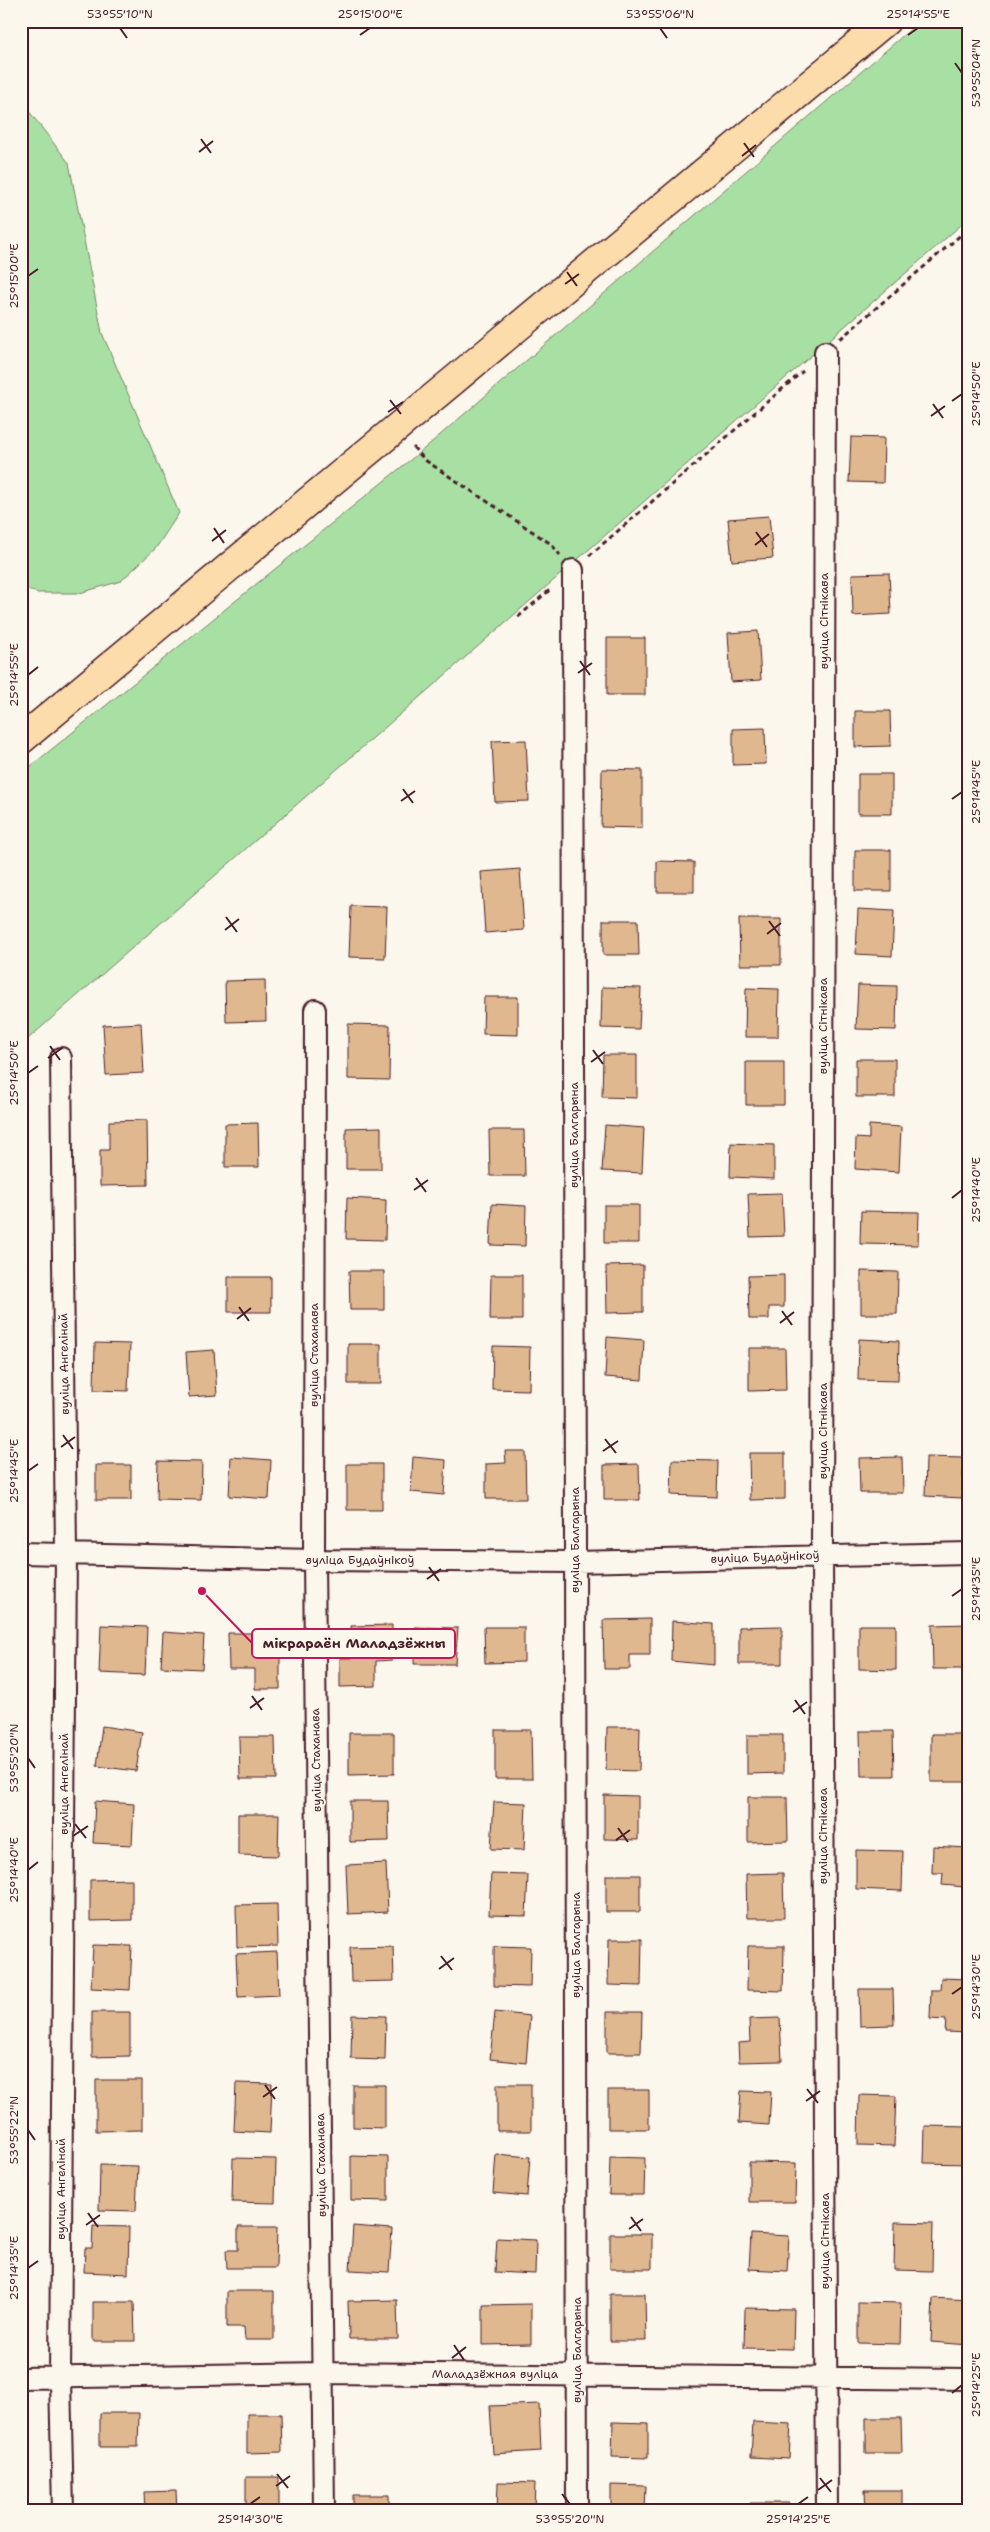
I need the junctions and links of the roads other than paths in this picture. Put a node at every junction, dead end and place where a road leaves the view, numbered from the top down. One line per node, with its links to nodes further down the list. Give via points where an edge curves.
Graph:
1 (886, 21): 4 (highway)
2 (825, 352): 10 (street, вуліца Сітнікава)
3 (573, 570): 12 (street, вуліца Балгарына)
4 (21, 740)
5 (315, 1010): 11 (street, вуліца Стаханава)
6 (61, 1058): 9 (street, вуліца Ангелінай)
7 (969, 1552): 10 (street, вуліца Будаўнікоў)
8 (21, 1553): 9 (street, вуліца Будаўнікоў)
9 (66, 1554): 11 (street, вуліца Будаўнікоў); 17 (street, вуліца Ангелінай)
10 (822, 1555): 12 (street, вуліца Будаўнікоў); 15 (street, вуліца Сітнікава)
11 (314, 1560): 12 (street, вуліца Будаўнікоў); 13 (street, вуліца Стаханава)
12 (575, 1562): 14 (street, вуліца Балгарына)
13 (323, 2373): 14 (street, Маладзёжная вуліца); 17 (street, Маладзёжная вуліца); 20 (street, вуліца Стаханава)
14 (577, 2375): 15 (street, Маладзёжная вуліца); 21 (street, вуліца Балгарына)
15 (825, 2377): 18 (street, Маладзёжная вуліца); 22 (street, вуліца Сітнікава)
16 (21, 2378): 17 (street, Маладзёжная вуліца)
17 (60, 2378): 19 (street, вуліца Ангелінай)
18 (969, 2378)
19 (63, 2511)
20 (324, 2511)
21 (577, 2511)
22 (827, 2511)

